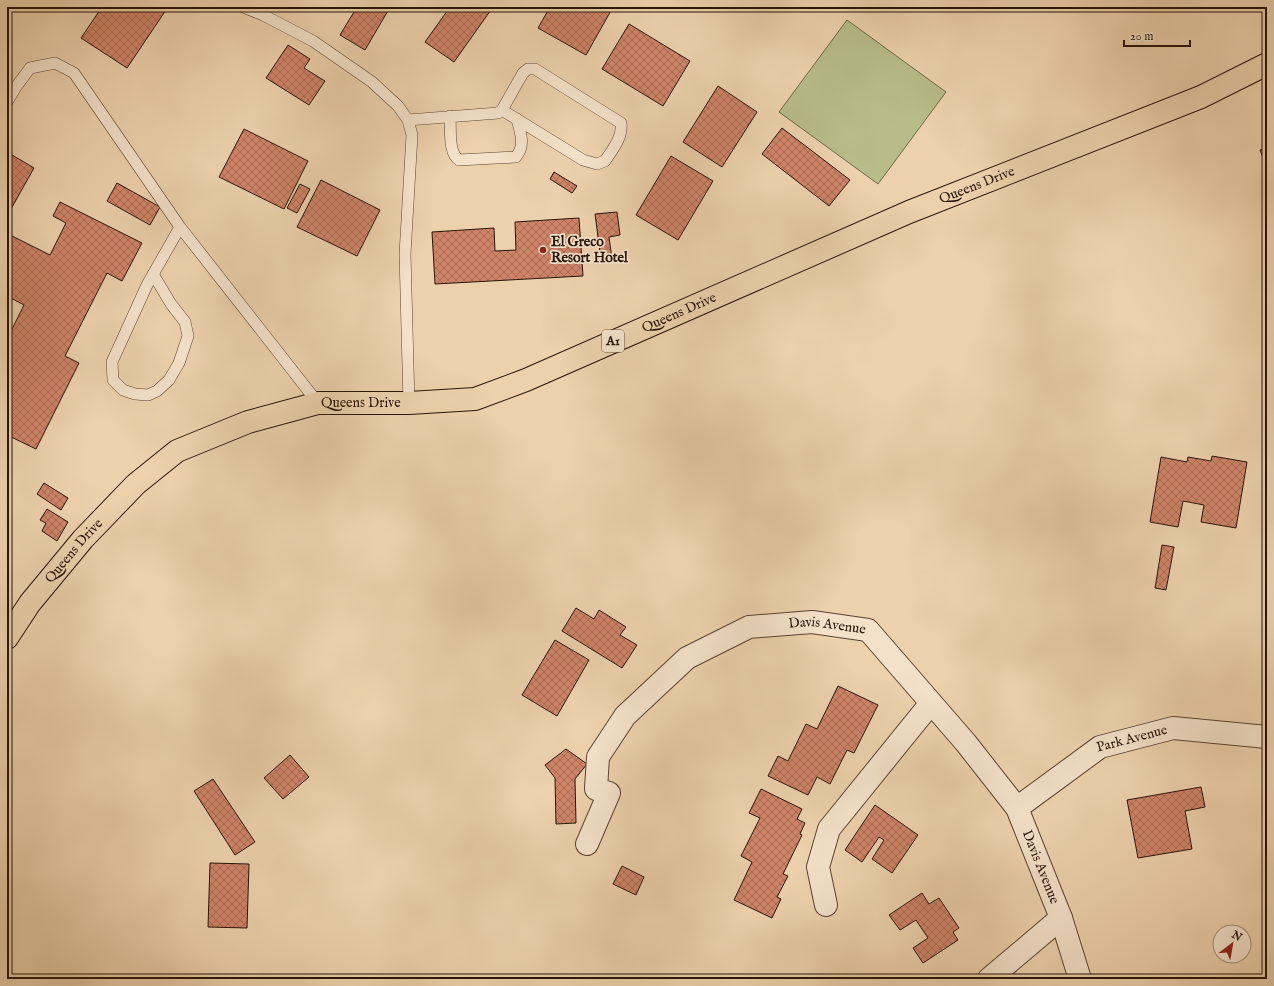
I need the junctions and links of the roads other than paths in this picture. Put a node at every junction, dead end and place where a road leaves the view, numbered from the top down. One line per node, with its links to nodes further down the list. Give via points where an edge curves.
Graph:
1 (243, 7): 2 (lane)
2 (263, 11): 8 (lane, via 313,41 372,82 398,106)
3 (1267, 64): 12 (main road, Queens Drive / A1, via 1200,97 909,212 526,380 475,398)
4 (7, 102): 9 (lane, via 30,68 54,63 74,73)
5 (502, 110): 6 (lane, via 498,113); 7 (lane); 7 (lane, via 523,73 528,69 535,69 621,123 622,130 605,161 597,164 583,160)
6 (450, 116): 7 (lane, via 452,152 459,160 516,156 522,145); 8 (lane)
7 (517, 119)
8 (408, 120): 12 (lane, via 412,135 405,254)
9 (180, 227): 10 (lane); 11 (lane)
10 (153, 274): 10 (lane, via 112,362 113,380 123,390 135,394 148,395 169,380 188,336 185,322)
11 (318, 403): 12 (main road, Queens Drive / A1); 13 (main road, Queens Drive / A1, via 248,422 177,451 136,484 83,539 30,603)
12 (409, 403)
13 (7, 638)
14 (931, 703): 16 (street, Davis Avenue); 17 (street, Davis Avenue, via 868,630 812,622 749,626 687,658 625,716 598,757 596,788 609,793); 18 (street, via 829,830 818,867)
15 (1267, 737): 16 (street, Park Avenue, via 1173,728 1100,747)
16 (1017, 808): 19 (street, Davis Avenue)
17 (587, 844)
18 (826, 905)
19 (1061, 918): 20 (street); 21 (street, Davis Avenue)
20 (988, 979)
21 (1080, 979)

